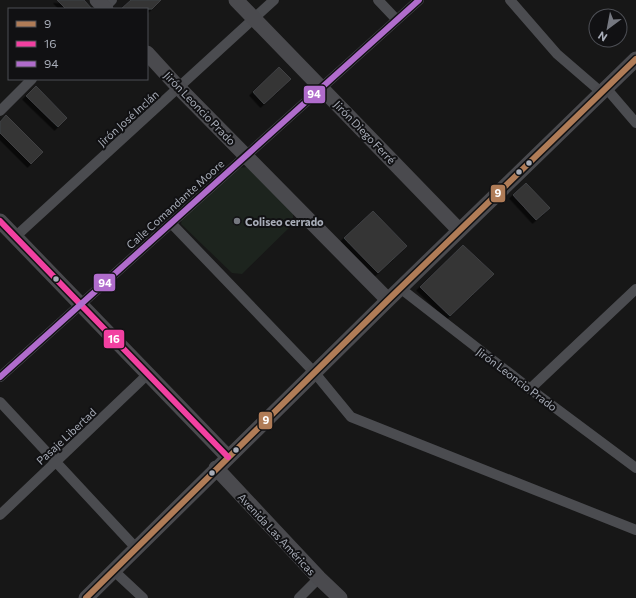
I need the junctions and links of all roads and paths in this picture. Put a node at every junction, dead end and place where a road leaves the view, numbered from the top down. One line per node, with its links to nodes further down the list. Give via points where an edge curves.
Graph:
1 (236, 0): 6 (street, Jirón Diego Ferré)
2 (274, 0): 6 (street, Jirón José Inclán)
3 (378, 0): 7 (street)
4 (419, 0): 7 (street, Calle Comandante Moore)
5 (510, 0): 13 (street, via 557,54)
6 (254, 18): 11 (street, Jirón José Inclán); 12 (street, Jirón Diego Ferré)
7 (397, 20): 12 (street, Calle Comandante Moore)
8 (148, 54): 11 (street, Jirón Leoncio Prado)
9 (636, 59): 13 (street)
10 (31, 80): 14 (street)
11 (179, 88): 16 (street, Jirón Leoncio Prado); 20 (street, Jirón José Inclán)
12 (322, 88): 16 (street, Calle Comandante Moore); 19 (street, Jirón Diego Ferré)
13 (603, 90): 15 (street); 19 (street)
14 (0, 111)
15 (636, 123)
16 (246, 156): 18 (street, Calle Comandante Moore); 23 (street, Jirón Leoncio Prado)
17 (0, 222): 20 (street)
18 (171, 223): 24 (street, Calle Comandante Moore); 25 (street)
19 (460, 230): 21 (street)
20 (15, 237): 24 (street)
21 (400, 288): 23 (street); 28 (street, Jirón Leoncio Prado)
22 (636, 289): 28 (street)
23 (388, 300): 25 (street)
24 (80, 305): 26 (street); 27 (street, Calle Comandante Moore)
25 (314, 372): 30 (street); 35 (street, via 351,417)
26 (148, 374): 30 (street); 31 (street, Pasaje Libertad)
27 (0, 377)
28 (530, 389): 33 (street, Jirón Leoncio Prado)
29 (0, 402): 31 (street)
30 (228, 457): 32 (street)
31 (56, 462): 34 (street, Pasaje Libertad); 36 (street)
32 (216, 468): 36 (street); 38 (street, Avenida Las Américas)
33 (636, 468)
34 (0, 514)
35 (636, 530)
36 (136, 548): 37 (street)
37 (113, 570): 39 (street); 40 (street)
38 (318, 578): 41 (street); 42 (street, Avenida Las Américas)
39 (86, 598)
40 (142, 598)
41 (299, 598)
42 (340, 598)

